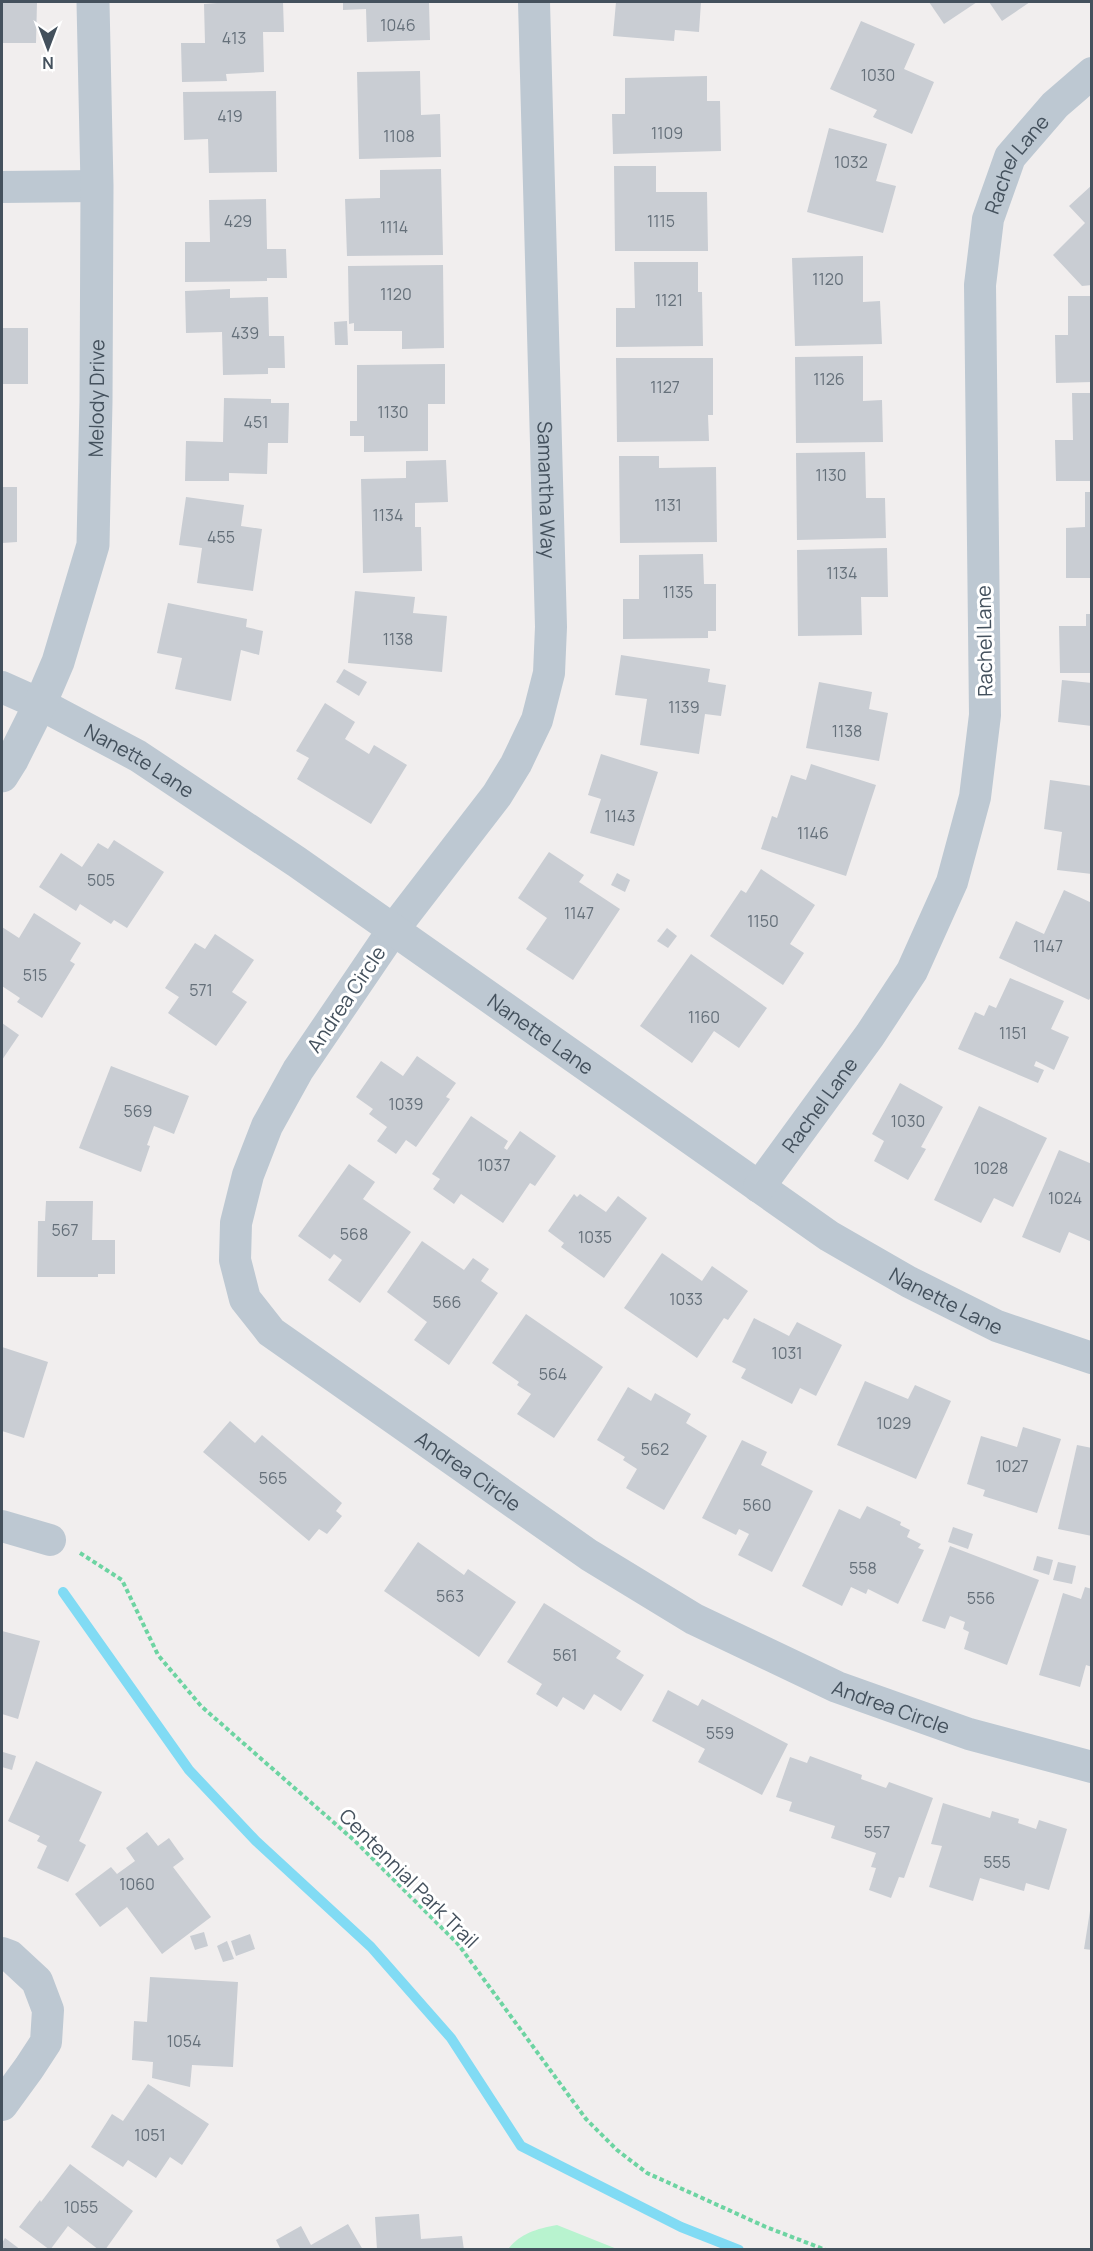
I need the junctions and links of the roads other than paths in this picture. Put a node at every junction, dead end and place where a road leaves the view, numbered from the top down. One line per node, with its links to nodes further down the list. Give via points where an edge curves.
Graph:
1 (93, 2): 4 (street, Melody Drive)
2 (534, 2): 9 (street, Samantha Way, via 551,627 549,673 537,720 516,764 497,795)
3 (1092, 73): 10 (street, Rachel Lane, via 1055,105 1010,157 988,219 980,285 985,715 975,797 952,882 912,971)
4 (97, 186): 5 (street); 7 (street, Melody Drive, via 93,545 58,662)
5 (2, 187)
6 (2, 687): 7 (street, Nanette Lane)
7 (40, 704): 8 (street, Melody Drive); 9 (street, Nanette Lane, via 138,756)
8 (2, 776)
9 (393, 930): 10 (street, Nanette Lane); 14 (street, Andrea Circle, via 298,1070 267,1126 248,1175 236,1223 235,1260 245,1299 271,1332 588,1555 694,1619 837,1687 969,1734)
10 (759, 1186): 11 (street, Nanette Lane, via 829,1236 909,1282 997,1326)
11 (1092, 1358)
12 (2, 1526): 13 (street)
13 (50, 1540)
14 (1092, 1767)
15 (2, 1953): 16 (street, via 37,1981 48,2010 46,2042)
16 (2, 2105)

